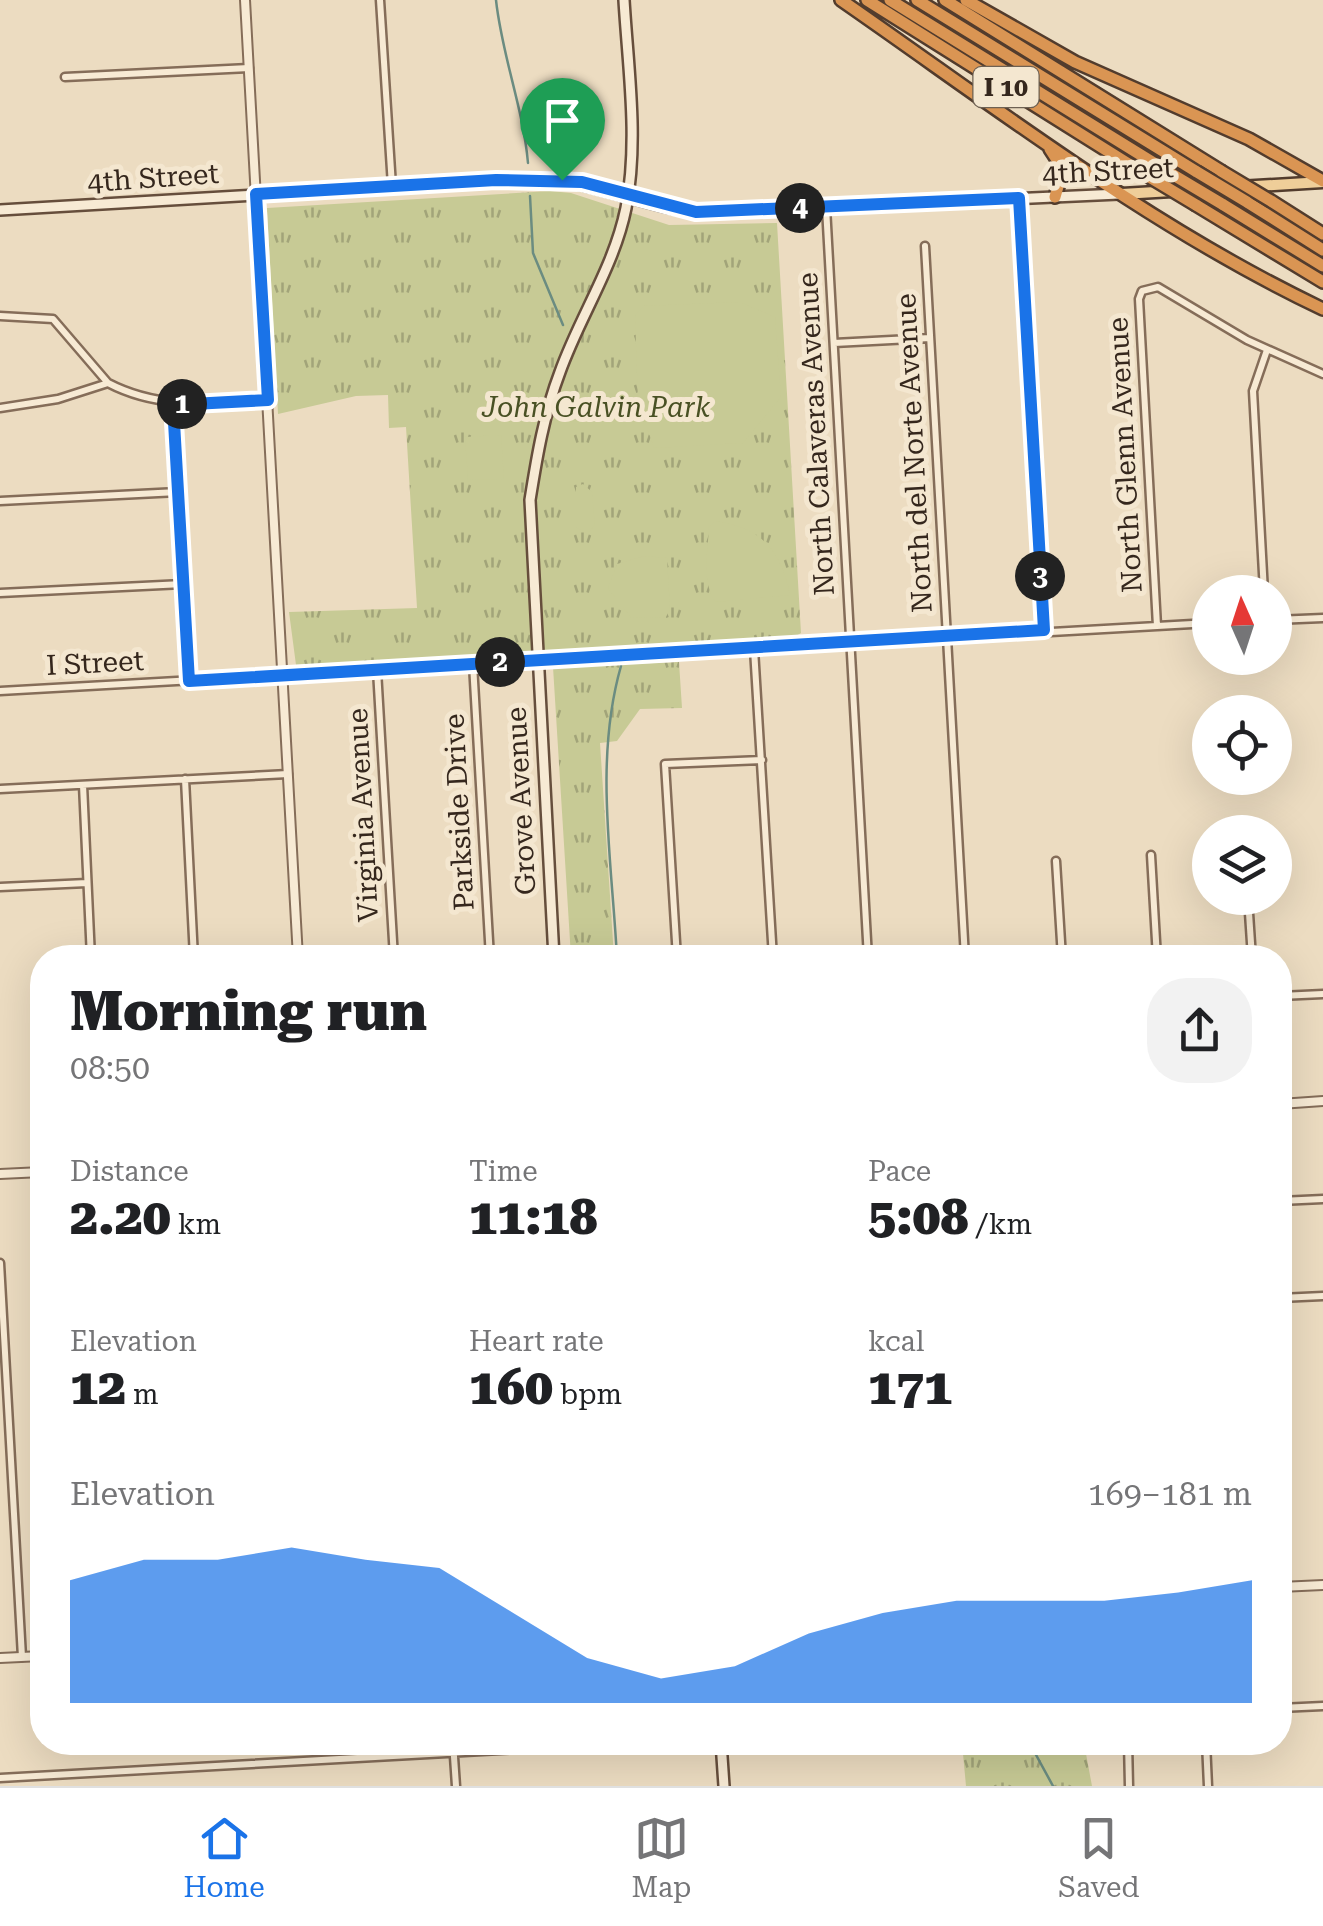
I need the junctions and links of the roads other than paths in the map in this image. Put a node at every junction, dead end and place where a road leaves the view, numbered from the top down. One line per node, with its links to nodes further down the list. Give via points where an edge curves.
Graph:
1 (244, 0): 10 (street)
2 (380, 0): 14 (street)
3 (624, 0): 17 (main road, Grove Avenue, via 632,143)
4 (841, 0): 12 (highway)
5 (867, 0): 26 (highway, I 10, bridge)
6 (890, 0): 25 (highway, bridge)
7 (916, 0): 24 (highway, bridge)
8 (944, 0): 22 (highway, I 10, bridge)
9 (966, 0): 13 (highway, via 1075,62 1249,139)
10 (249, 68): 11 (street); 15 (street)
11 (65, 77)
12 (1032, 133): 16 (highway); 18 (highway, via 1062,165)
13 (1323, 182): 16 (main road, 4th Street)
14 (392, 186): 15 (main road, 4th Street); 17 (main road, 4th Street, via 528,179 582,182)
15 (256, 194): 21 (main road, 4th Street); 34 (street)
16 (1122, 194): 18 (main road, 4th Street); 27 (highway)
17 (628, 196): 20 (main road, 4th Street, via 696,212); 50 (main road, Grove Avenue, via 611,259 560,371 539,440 530,532)
18 (1055, 196): 19 (main road, 4th Street)
19 (1019, 198): 20 (main road, 4th Street); 46 (street)
20 (826, 207): 30 (street, North Calaveras Avenue)
21 (0, 210)
22 (1323, 234)
23 (925, 246): 29 (street, North del Norte Avenue)
24 (1323, 250)
25 (1323, 266)
26 (1323, 282)
27 (1323, 308)
28 (0, 316): 33 (street, via 53,319)
29 (930, 338): 30 (street); 47 (street, North del Norte Avenue)
30 (834, 342): 48 (street, North Calaveras Avenue)
31 (1267, 350): 32 (street); 39 (street, via 1254,391); 45 (street, North Glenn Avenue, via 1158,287 1138,299)
32 (1323, 374)
33 (108, 382): 35 (street, via 136,398); 36 (street)
34 (268, 400): 35 (street); 53 (street)
35 (173, 405): 37 (street)
36 (0, 408)
37 (178, 492): 38 (street); 40 (street)
38 (0, 501)
39 (1263, 575)
40 (183, 584): 41 (street); 54 (street)
41 (0, 593)
42 (1323, 618): 43 (street)
43 (1292, 619)
44 (1192, 625): 45 (street, I Street)
45 (1157, 626): 46 (street, I Street)
46 (1044, 630): 47 (street, I Street)
47 (946, 637): 48 (street, I Street); 75 (street, North del Norte Avenue)
48 (850, 642): 49 (street, I Street); 74 (street, North Calaveras Avenue)
49 (754, 650): 50 (street, I Street); 56 (street)
50 (536, 660): 51 (street, I Street); 71 (main road, Grove Avenue)
51 (473, 664): 52 (street, I Street); 70 (street, Parkside Drive)
52 (377, 670): 53 (street, I Street); 69 (street, Virginia Avenue)
53 (283, 676): 54 (street, I Street); 57 (street)
54 (189, 681): 55 (street, I Street)
55 (0, 691)
56 (762, 760): 72 (street, via 666,764); 73 (street)
57 (289, 774): 58 (street); 68 (street)
58 (185, 780): 59 (street); 67 (street)
59 (83, 785): 60 (street); 63 (street)
60 (0, 790)
61 (1151, 855): 77 (street)
62 (1056, 861): 76 (street)
63 (87, 883): 64 (street); 66 (street)
64 (0, 887)
65 (1249, 915): 78 (street)
66 (90, 945)
67 (193, 945)
68 (297, 945)
69 (393, 945)
70 (489, 945)
71 (553, 945)
72 (676, 945)
73 (772, 945)
74 (867, 945)
75 (965, 945)
76 (1061, 945)
77 (1156, 945)
78 (1251, 945)
79 (1323, 994): 80 (street)
80 (1292, 995)
81 (1323, 1102): 82 (street)
82 (1292, 1103)
83 (30, 1173): 84 (street)
84 (0, 1174)
85 (1323, 1199): 86 (street)
86 (1292, 1201)
87 (0, 1262): 88 (street)
88 (0, 1274): 91 (street)
89 (1323, 1296): 90 (street)
90 (1292, 1297)
91 (3, 1369): 94 (street)
92 (1323, 1585): 93 (street)
93 (1292, 1587)
94 (22, 1657): 95 (street); 96 (street)
95 (30, 1657)
96 (0, 1658)
97 (1323, 1706): 98 (street)
98 (1292, 1707)
99 (418, 1755): 104 (street)
100 (454, 1755): 105 (street)
101 (722, 1755): 106 (main road)
102 (1128, 1755): 107 (street)
103 (1207, 1755): 108 (street)
104 (0, 1778)
105 (456, 1786)
106 (724, 1786)
107 (1129, 1786)
108 (1208, 1786)

